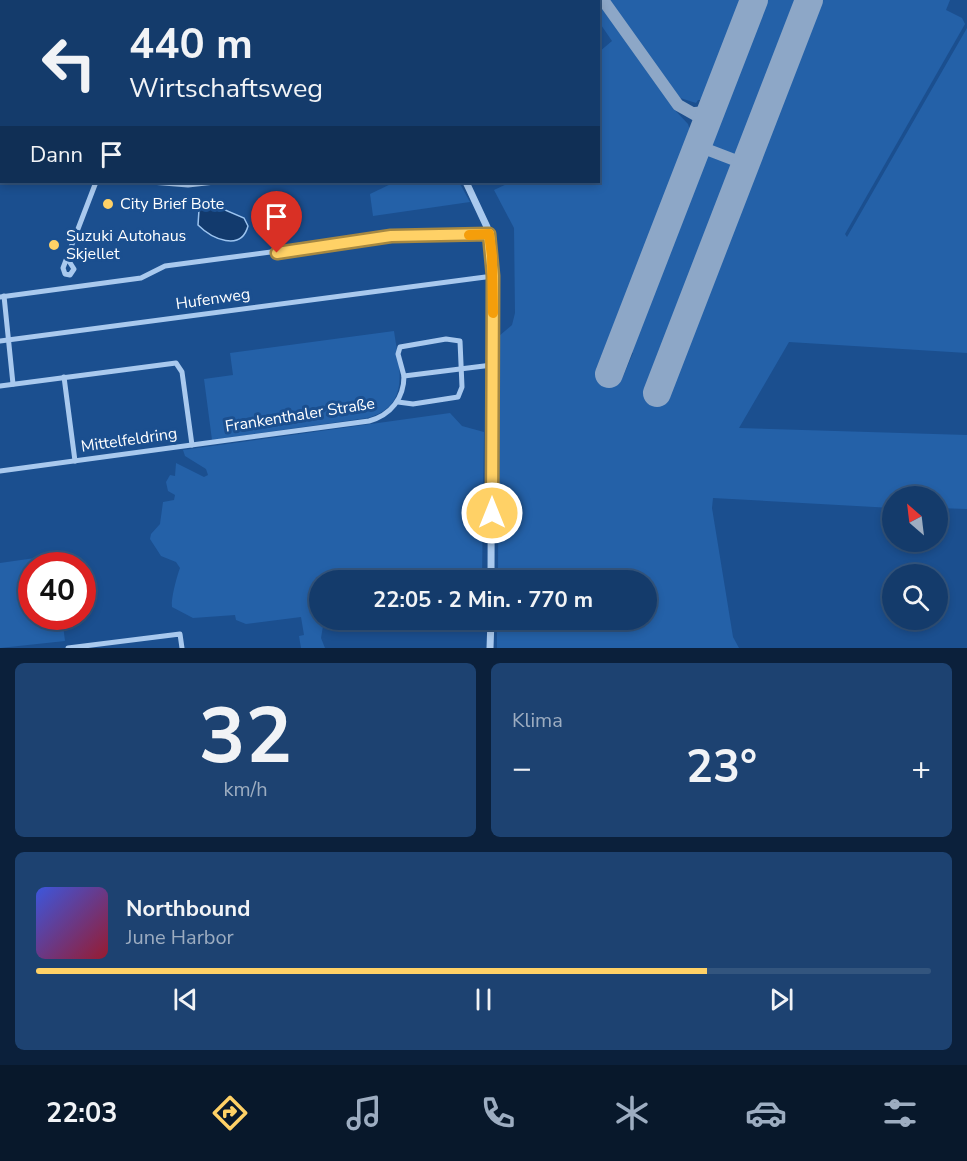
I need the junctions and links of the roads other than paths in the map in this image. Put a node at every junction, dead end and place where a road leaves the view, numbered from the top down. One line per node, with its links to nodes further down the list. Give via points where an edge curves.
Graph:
1 (96, 183): 6 (street)
2 (170, 183): 3 (street)
3 (202, 183)
4 (466, 183): 5 (street)
5 (489, 234): 7 (street); 8 (street, via 381,237 165,266 141,278)
6 (68, 258)
7 (493, 276): 9 (street, Hufenweg); 11 (street)
8 (2, 297): 9 (street)
9 (8, 339): 10 (street, Hufenweg); 15 (street)
10 (0, 340)
11 (492, 365): 12 (street); 21 (street)
12 (462, 368): 13 (street); 13 (street, Frankenthaler Straße, via 460,341 446,339 400,347); 17 (street, via 458,397 413,404)
13 (404, 375): 17 (street, Frankenthaler Straße)
14 (64, 377): 15 (street, Mittelfeldring); 18 (street, Mittelfeldring, via 179,364); 19 (street)
15 (13, 384): 16 (street, Mittelfeldring)
16 (0, 386)
17 (398, 402): 18 (street, Frankenthaler Straße, via 384,416 369,421)
18 (192, 445): 19 (street, Mittelfeldring)
19 (75, 461): 20 (street, Mittelfeldring)
20 (0, 471)
21 (491, 570)
22 (490, 630): 25 (street)
23 (68, 648): 24 (street, via 180,634)
24 (182, 648)
25 (490, 648)

